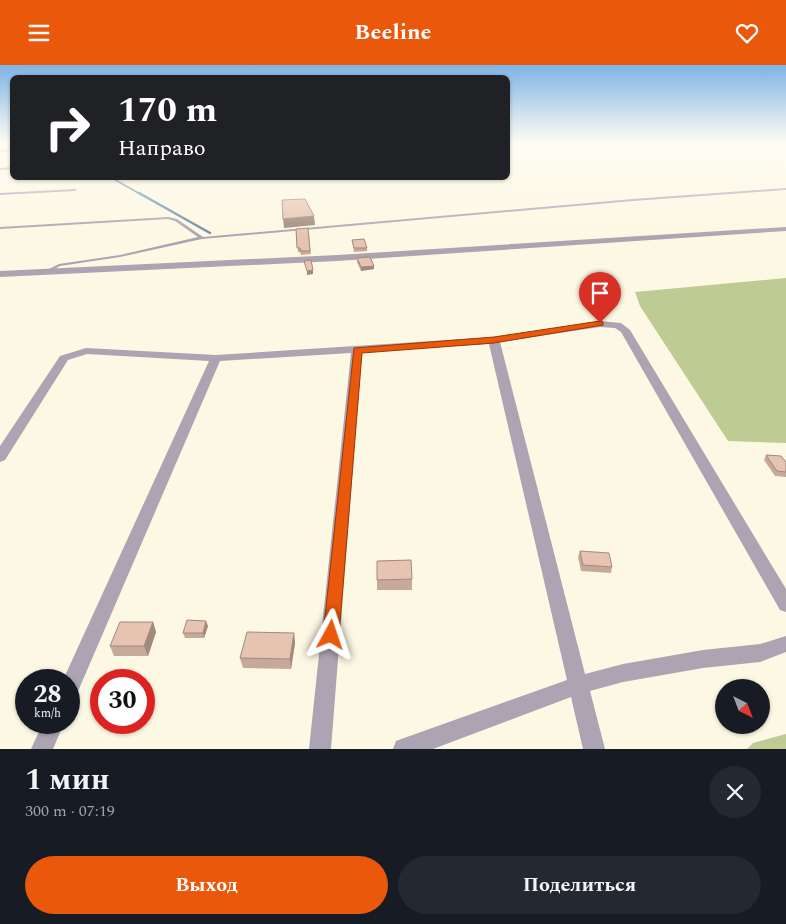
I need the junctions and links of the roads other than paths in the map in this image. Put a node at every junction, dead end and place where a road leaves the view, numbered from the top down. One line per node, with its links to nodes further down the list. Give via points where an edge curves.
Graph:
1 (786, 189): 6 (lane)
2 (75, 190): 3 (lane)
3 (0, 194)
4 (0, 228): 6 (lane, via 168,218)
5 (786, 229): 7 (street, via 337,258)
6 (202, 238): 7 (lane, via 59,265)
7 (47, 272): 8 (street)
8 (0, 274)
9 (494, 340): 10 (street); 13 (street, via 600,323 617,325 625,330); 16 (street)
10 (358, 350): 11 (street); 19 (street)
11 (216, 358): 12 (street, via 86,351 64,358); 15 (street)
12 (0, 457)
13 (786, 605)
14 (786, 644): 16 (street, via 760,653 632,671)
15 (78, 669)
16 (579, 685): 20 (street); 21 (street)
17 (49, 734): 18 (street)
18 (42, 749)
19 (320, 749)
20 (404, 749)
21 (594, 749)

